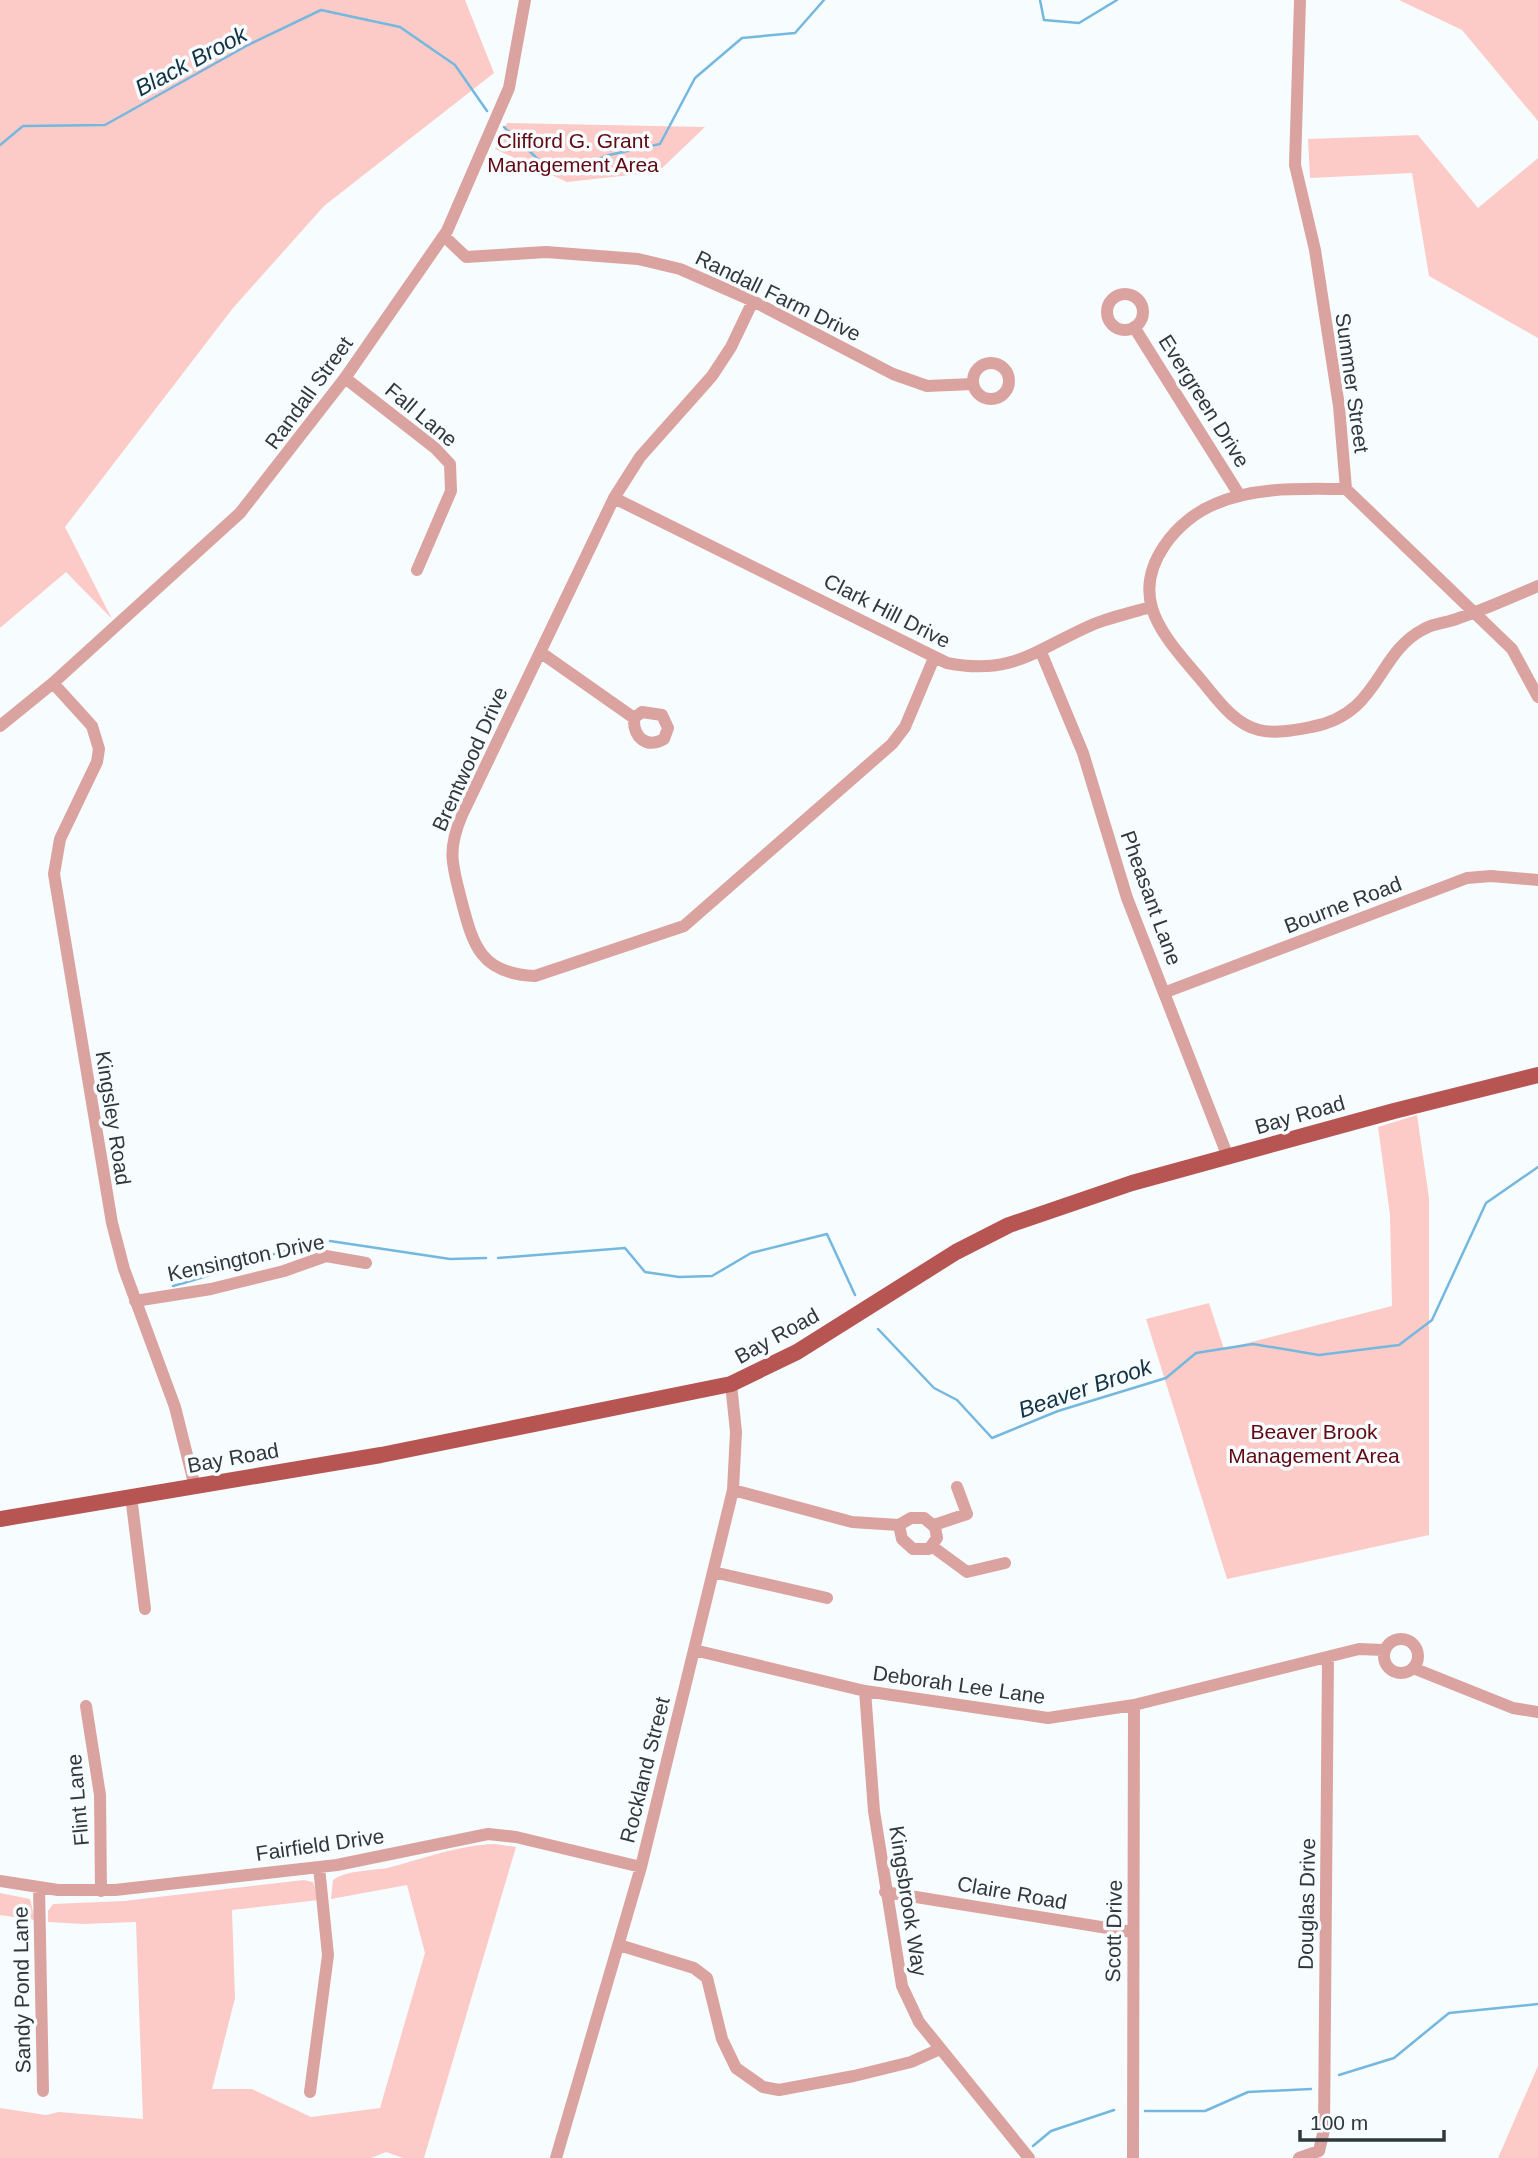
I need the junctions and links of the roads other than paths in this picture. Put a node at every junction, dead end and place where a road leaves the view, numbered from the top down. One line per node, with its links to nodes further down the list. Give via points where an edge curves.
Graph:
1 (524, 0): 3 (street, Randall Street, via 509,88)
2 (1300, 0): 8 (street, Summer Street, via 1295,165 1315,250 1339,406)
3 (444, 236): 4 (street, Randall Farm Drive, via 466,257 546,252 638,259 680,269); 6 (street, Randall Street)
4 (753, 300): 7 (street, Randall Farm Drive, via 893,374 926,386); 10 (street, Brentwood Drive, via 732,347 712,376 640,457)
5 (1134, 327): 9 (street, Evergreen Drive)
6 (345, 377): 11 (street, Fall Lane, via 450,464 451,491); 18 (street, Randall Street, via 240,513)
7 (973, 384)
8 (1346, 489): 9 (street, via 1291,489); 14 (street)
9 (1240, 496): 13 (street, via 1184,521 1169,537 1158,555)
10 (614, 498): 15 (street, Brentwood Drive); 17 (street, Clark Hill Drive)
11 (417, 570)
12 (1538, 586): 14 (street)
13 (1151, 607): 14 (street, via 1174,647 1222,705 1248,726 1268,731 1322,725 1350,713 1415,635); 16 (street, Clark Hill Drive, via 1098,623)
14 (1474, 613): 19 (street, via 1511,649)
15 (540, 652): 17 (street, Brentwood Drive, via 452,839 451,864 469,935 478,952 495,967 523,976 557,970 684,926 892,744 905,727); 20 (street)
16 (1041, 652): 17 (street, Clark Hill Drive, via 993,668 973,668); 23 (street, Pheasant Lane, via 1083,753 1127,898)
17 (934, 657)
18 (53, 682): 21 (street, Randall Street); 27 (street, Kingsley Road, via 98,739 99,754 60,839 54,874 101,1166)
19 (1538, 697)
20 (634, 718)
21 (0, 726)
22 (1538, 880): 23 (street, Bourne Road, via 1467,878)
23 (1166, 992): 25 (street, Pheasant Lane)
24 (1538, 1075): 25 (main road, Bay Road)
25 (1228, 1157): 28 (main road, Bay Road, via 1132,1183 1009,1225 956,1252 797,1352)
26 (366, 1263): 27 (street, Kensington Drive, via 326,1256 235,1283)
27 (135, 1301): 29 (street, Kingsley Road, via 175,1408)
28 (731, 1384): 29 (main road, Bay Road, via 381,1455); 31 (street, Rockland Street, via 736,1432)
29 (195, 1487): 32 (main road, Bay Road)
30 (957, 1487): 35 (street, via 967,1514)
31 (733, 1490): 34 (street, via 852,1522); 38 (street, Rockland Street)
32 (131, 1496): 33 (main road, Bay Road); 40 (street)
33 (0, 1519)
34 (899, 1525): 35 (street, via 920,1517); 36 (street, via 909,1547 921,1551)
35 (934, 1525): 36 (street, via 937,1538)
36 (933, 1546): 37 (street, via 967,1572)
37 (1004, 1563)
38 (713, 1572): 39 (street); 41 (street, Rockland Street)
39 (827, 1598)
40 (145, 1609)
41 (694, 1650): 45 (street, Deborah Lee Lane); 50 (street, Rockland Street)
42 (1384, 1650): 43 (street, Deborah Lee Lane, via 1359,1649); 44 (street, via 1390,1670 1401,1674); 44 (street, Deborah Lee Lane, via 1395,1639 1408,1641 1418,1655)
43 (1328, 1657): 46 (street, Deborah Lee Lane); 63 (street, Douglas Drive, via 1324,2130 1319,2151)
44 (1413, 1668): 48 (street, via 1513,1707)
45 (865, 1691): 46 (street, Deborah Lee Lane, via 1048,1718); 54 (street, Kingsbrook Way)
46 (1134, 1705): 55 (street, Scott Drive)
47 (86, 1706): 53 (street, Flint Lane, via 100,1795)
48 (1538, 1712)
49 (319, 1867): 50 (street, Fairfield Drive, via 488,1834); 53 (street, Fairfield Drive); 59 (street, via 328,1955)
50 (641, 1867): 56 (street, Rockland Street)
51 (0, 1881): 52 (street, Fairfield Drive)
52 (39, 1887): 53 (street, Fairfield Drive); 58 (street, Sandy Pond Lane)
53 (101, 1891)
54 (885, 1892): 55 (street, Claire Road); 57 (street, Kingsbrook Way, via 906,1996)
55 (1132, 1932): 62 (street, Scott Drive)
56 (619, 1945): 57 (street, via 694,1968 707,1978 722,2039 736,2068 763,2087 779,2090 854,2076 911,2062); 60 (street, Rockland Street)
57 (940, 2049): 61 (street, Kingsbrook Way)
58 (43, 2091)
59 (310, 2092)
60 (556, 2158)
61 (1029, 2158)
62 (1133, 2158)
63 (1299, 2158)

